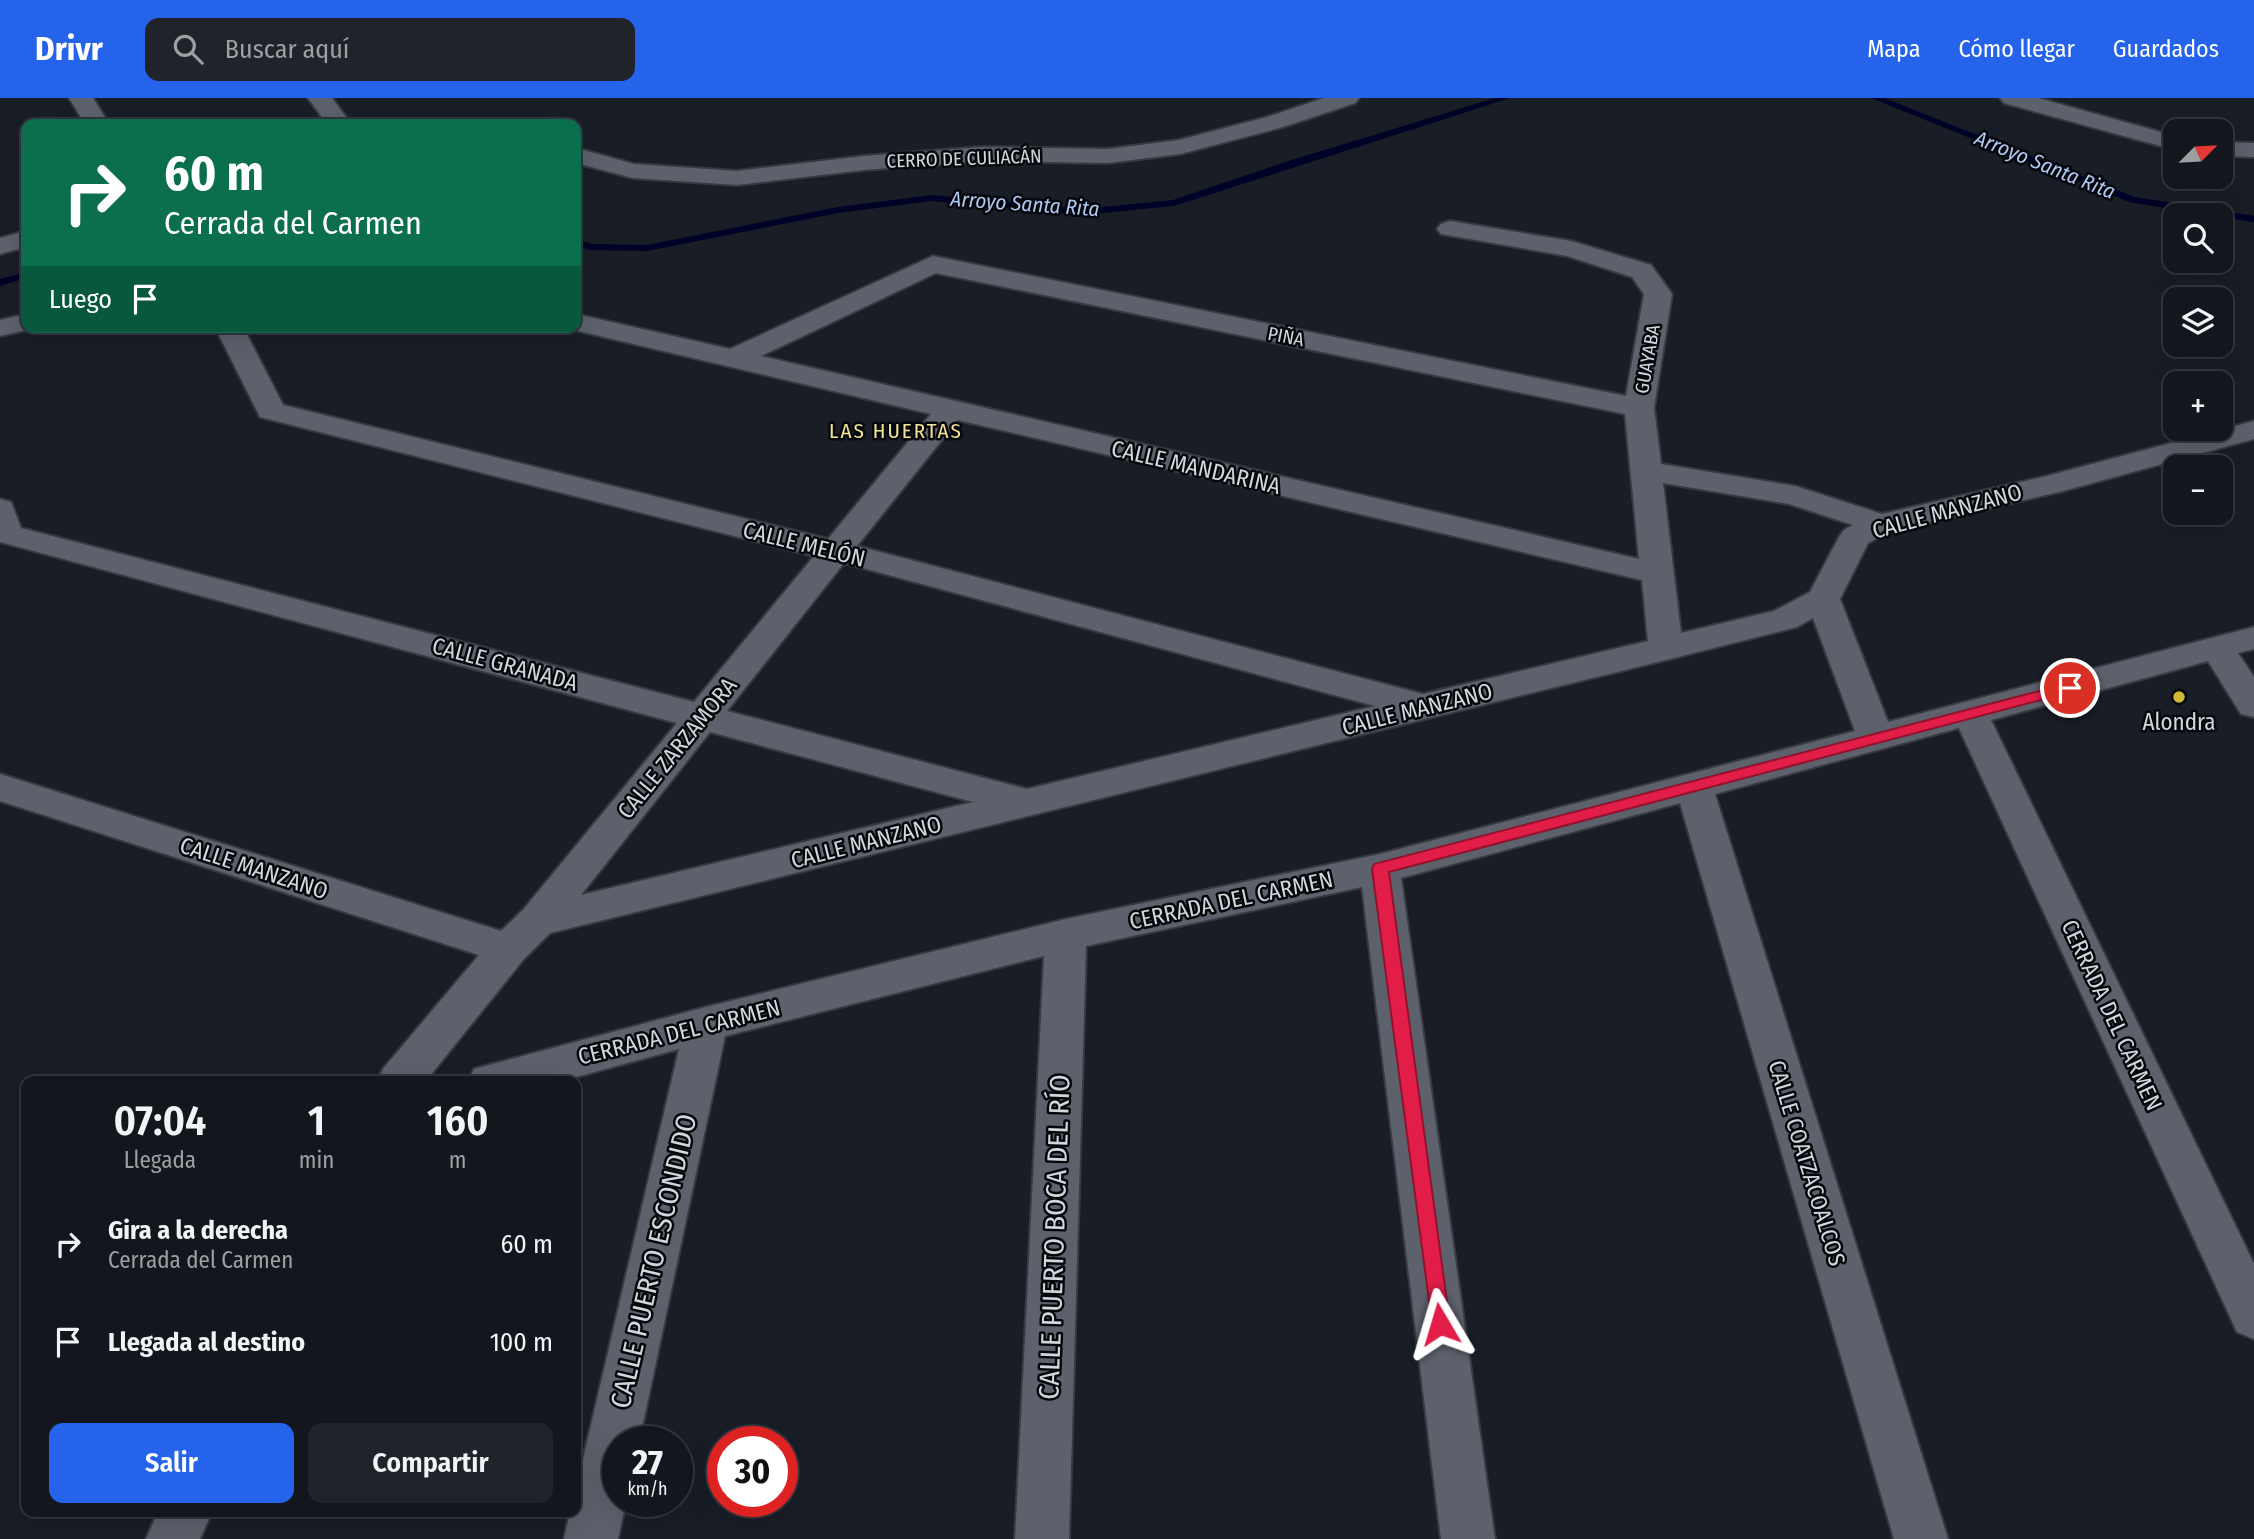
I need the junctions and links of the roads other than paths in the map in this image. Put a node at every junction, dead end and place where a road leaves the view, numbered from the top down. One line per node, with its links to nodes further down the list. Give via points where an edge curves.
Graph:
1 (81, 98): 5 (street)
2 (320, 98): 6 (street)
3 (1348, 98): 10 (street, CERRO DE CULIACÁN, via 1180,147 1108,156 983,154 737,178 633,170)
4 (2012, 98): 7 (street)
5 (94, 119)
6 (335, 119)
7 (2163, 140)
8 (2233, 149): 9 (street)
9 (2254, 150)
10 (581, 156)
11 (1450, 229): 19 (street, GUAYABA, via 1571,249 1642,271 1658,294)
12 (21, 240): 13 (street)
13 (0, 246)
14 (21, 323): 16 (street)
15 (581, 323): 18 (street, CALLE MANDARINA)
16 (0, 328)
17 (232, 333): 25 (street, CALLE MELÓN, via 271,411)
18 (732, 359): 19 (street, PIÑA, via 933,264); 20 (street, CALLE MANDARINA)
19 (1639, 408): 22 (street, GUAYABA)
20 (950, 410): 25 (street, CALLE ZARZAMORA); 26 (street, CALLE MANDARINA)
21 (2254, 430): 24 (street, CALLE MANZANO)
22 (1647, 471): 24 (street, via 1796,495); 26 (street, GUAYABA)
23 (0, 509): 33 (street, CALLE GRANADA, via 6,534)
24 (1880, 524): 27 (street, CALLE MANZANO, via 1856,537)
25 (836, 551): 31 (street, CALLE MELÓN); 33 (street, CALLE ZARZAMORA)
26 (1659, 574): 29 (street, GUAYABA)
27 (1823, 599): 29 (street, CALLE MANZANO, via 1785,619); 34 (street)
28 (2236, 644): 30 (street); 32 (street, CERRADA DEL CARMEN)
29 (1667, 649): 31 (street, CALLE MANZANO)
30 (2254, 705)
31 (1426, 707): 37 (street, CALLE MANZANO)
32 (1970, 714): 34 (street, CERRADA DEL CARMEN); 45 (street, CERRADA DEL CARMEN)
33 (703, 716): 37 (street, CALLE GRANADA); 39 (street, CALLE ZARZAMORA)
34 (1876, 739): 35 (street, CERRADA DEL CARMEN)
35 (1694, 786): 38 (street, CERRADA DEL CARMEN); 51 (street, CALLE COATZACOALCOS)
36 (0, 787): 41 (street, CALLE MANZANO)
37 (1028, 803): 39 (street, CALLE MANZANO)
38 (1380, 869): 40 (street, CERRADA DEL CARMEN); 50 (street)
39 (537, 921): 41 (street, CALLE ZARZAMORA)
40 (1066, 935): 42 (street, CERRADA DEL CARMEN); 49 (street, CALLE PUERTO BOCA DEL RÍO)
41 (508, 949): 43 (street, CALLE ZARZAMORA)
42 (706, 1024): 44 (street, CERRADA DEL CARMEN); 48 (street, CALLE PUERTO ESCONDIDO)
43 (404, 1076)
44 (512, 1076)
45 (2254, 1317)
46 (183, 1517): 47 (street)
47 (173, 1539)
48 (592, 1539)
49 (1042, 1539)
50 (1468, 1539)
51 (1921, 1539)

